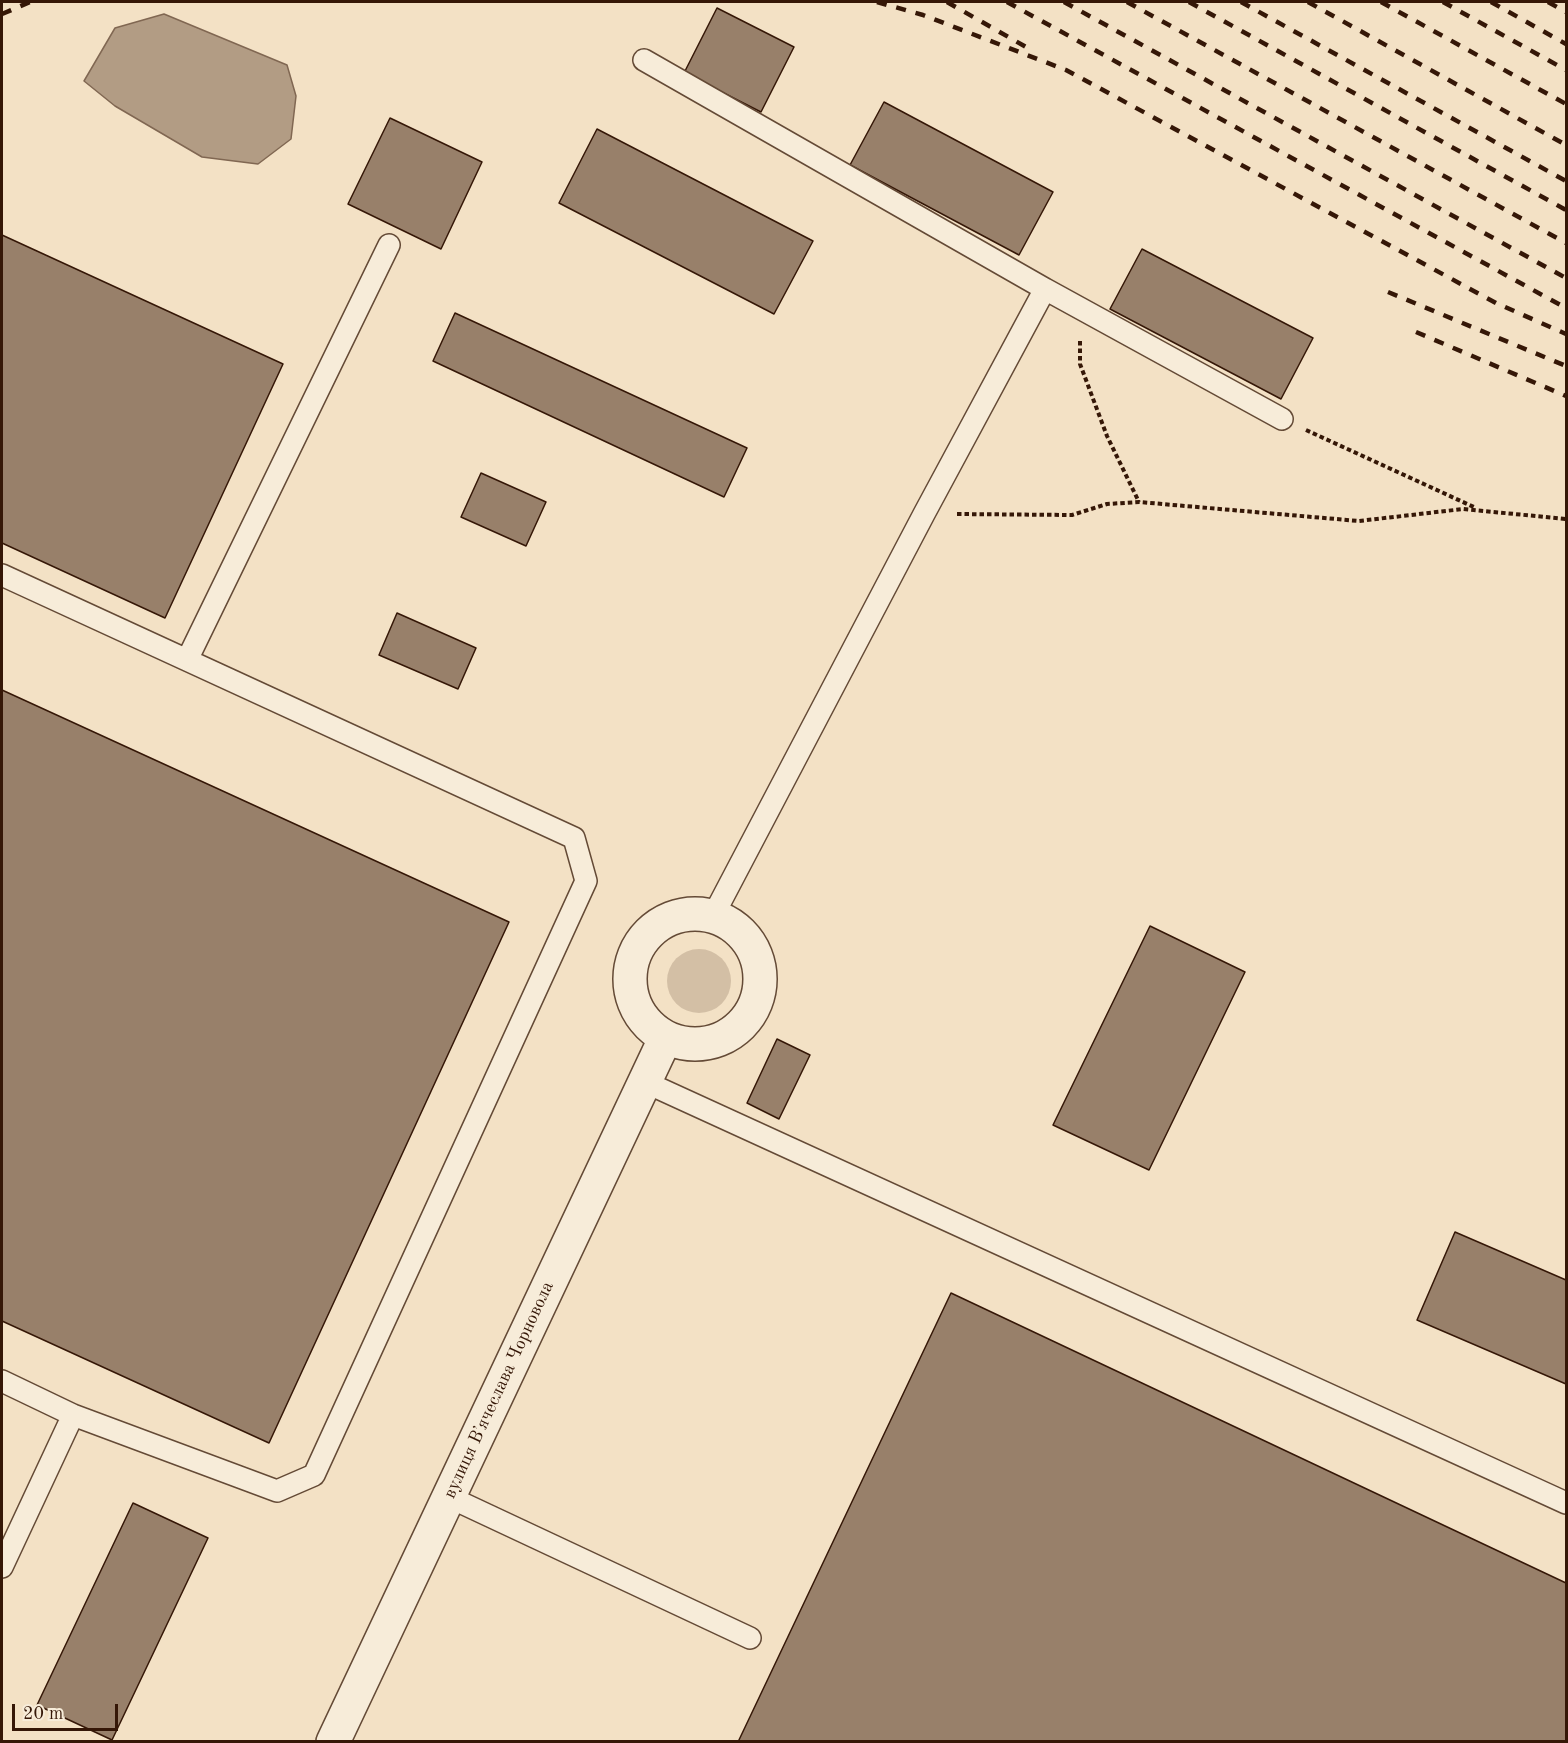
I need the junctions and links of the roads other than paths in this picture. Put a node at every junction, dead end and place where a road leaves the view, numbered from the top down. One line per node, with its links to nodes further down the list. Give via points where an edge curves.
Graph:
1 (644, 60): 3 (lane)
2 (389, 245): 6 (lane)
3 (1045, 289): 4 (lane); 7 (lane)
4 (1282, 419)
5 (2, 575): 6 (lane)
6 (188, 660): 11 (lane, via 574,838 586,881 314,1474 277,1491)
7 (713, 916): 8 (street, via 692,914 671,919 652,930 639,947 632,967 631,988 637,1008 650,1027); 8 (street, via 748,940 758,959 761,980 757,1001 746,1020 730,1034 710,1042)
8 (665, 1039): 9 (street, вулиця Вʼячеслава Чорновола)
9 (645, 1082): 12 (street, вулиця Вʼячеслава Чорновола); 13 (lane)
10 (2, 1380): 11 (lane)
11 (73, 1414): 14 (lane)
12 (449, 1497): 15 (lane); 16 (street, вулиця Вʼячеслава Чорновола)
13 (1566, 1503)
14 (2, 1567)
15 (750, 1638)
16 (333, 1742)

